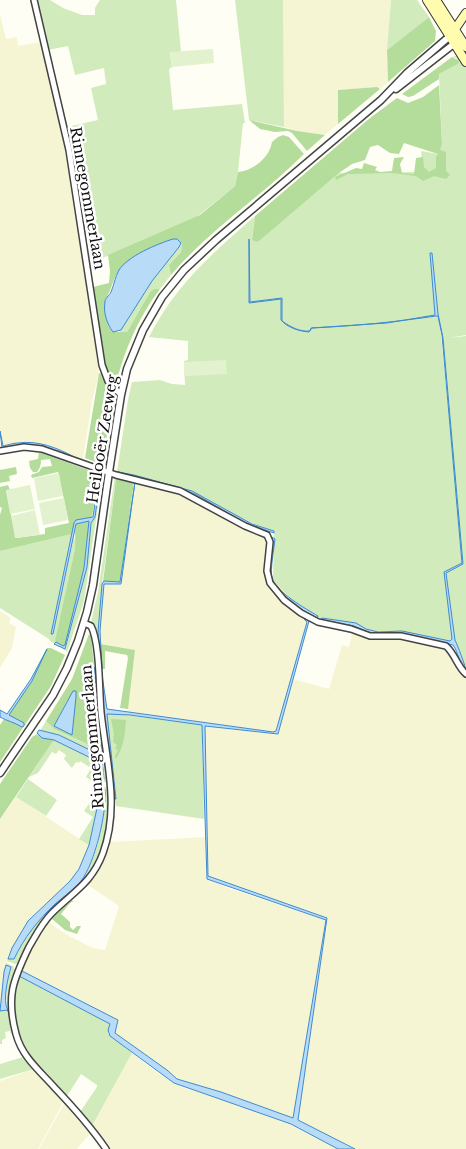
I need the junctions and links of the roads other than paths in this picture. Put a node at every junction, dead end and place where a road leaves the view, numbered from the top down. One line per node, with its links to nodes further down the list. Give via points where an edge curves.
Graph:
1 (34, 0): 9 (street, Rinnegommerlaan, via 71,159 102,365 108,381)
2 (427, 0): 6 (main road)
3 (436, 0): 6 (main road)
4 (466, 14): 6 (main road, Heilooër Zeeweg)
5 (466, 30): 6 (main road, Heilooër Zeeweg)
6 (455, 36): 7 (main road); 8 (main road); 9 (street, Heilooër Zeeweg, via 407,73 381,100 184,270 162,297 143,330 127,369)
7 (466, 47)
8 (466, 62)
9 (121, 395): 11 (street, Heilooër Zeeweg)
10 (0, 451): 11 (street, via 37,448)
11 (109, 472): 12 (street, Heilooër Zeeweg, via 93,585); 13 (street, via 186,493 265,534 270,542 270,583 301,613 318,622 370,636 405,636 446,646)
12 (84, 623): 14 (street, Heilooër Zeeweg, via 53,695); 15 (street, Rinnegommerlaan, via 91,626 96,640 112,795 109,832 99,864 90,879 51,914 34,937 14,978 11,1003 23,1052)
13 (466, 674)
14 (0, 773)
15 (106, 1149)

